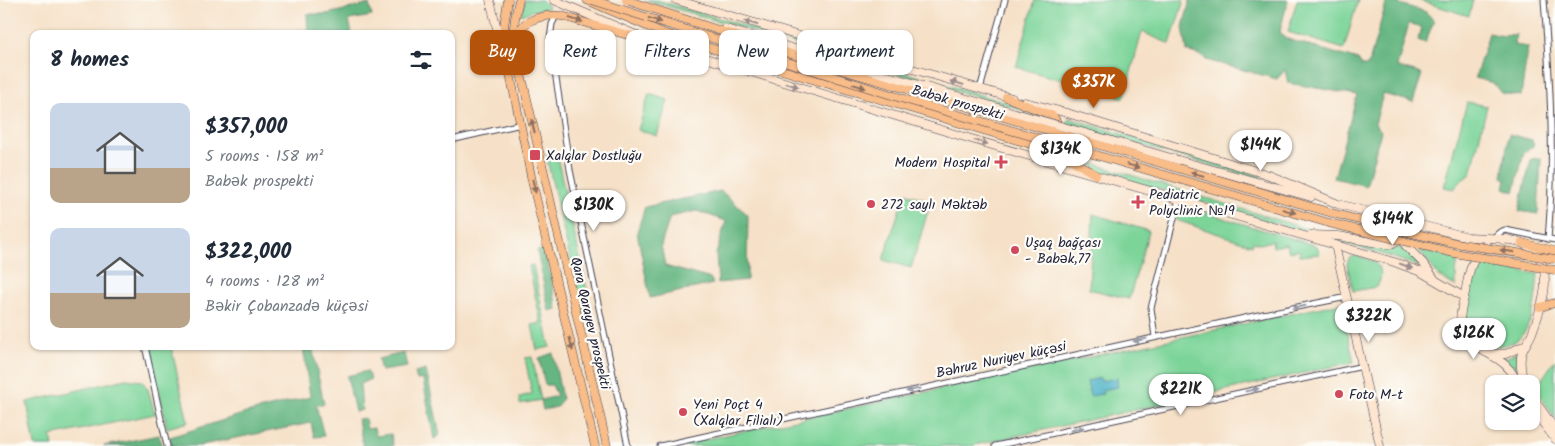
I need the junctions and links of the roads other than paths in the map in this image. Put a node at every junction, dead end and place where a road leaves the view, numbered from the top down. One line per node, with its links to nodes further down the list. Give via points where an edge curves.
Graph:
1 (490, 0): 12 (main road)
2 (507, 0): 13 (main road); 21 (main road, Qara Qarayev prospekti, via 504,36)
3 (519, 0): 19 (main road, Qara Qarayev prospekti, via 512,38)
4 (554, 0): 14 (main road)
5 (587, 0): 25 (main road, bridge, via 672,36)
6 (592, 0): 41 (main road, Babək prospekti, one-way to 41, bridge, via 904,99 1330,223 1454,253)
7 (626, 0): 29 (main road, bridge, via 1266,186); 40 (main road, Babək prospekti, one-way to 7, bridge, via 1455,243 1332,212 828,66)
8 (676, 0): 20 (main road, Babək prospekti, one-way to 8)
9 (1005, 0): 20 (street)
10 (1544, 0): 34 (street, via 1550,68 1552,163)
11 (556, 16): 15 (main road, one-way to 15); 19 (main road, via 534,19 518,33); 61 (street, via 550,39 570,170)
12 (497, 30)
13 (499, 30)
14 (626, 30)
15 (626, 35)
16 (709, 60): 27 (main road, one-way to 27)
17 (507, 75): 23 (street)
18 (508, 75): 21 (main road)
19 (524, 86): 60 (main road, Qara Qarayev prospekti, one-way to 19)
20 (980, 89): 22 (main road, Babək prospekti)
21 (516, 97): 26 (main road, Qara Qarayev prospekti)
22 (1006, 97): 25 (main road, via 1050,113 1055,118 1058,128 1054,140 1046,145); 29 (main road, Babək prospekti, via 1269,175)
23 (517, 125): 24 (street); 26 (street)
24 (455, 139)
25 (1034, 144): 27 (main road, via 1069,158)
26 (526, 148): 59 (main road, Qara Qarayev prospekti, one-way to 59)
27 (1096, 175): 28 (main road)
28 (1179, 199): 31 (main road); 47 (street, via 1150,308)
29 (1338, 204): 30 (main road, Babək prospekti); 31 (main road, via 1395,223 1400,231 1399,240 1389,245 1338,236)
30 (1422, 226): 32 (main road, Babək prospekti); 42 (main road, via 1409,227 1403,240)
31 (1301, 235): 37 (main road)
32 (1492, 239): 33 (main road, Babək prospekti); 34 (street, via 1504,230); 38 (street)
33 (1507, 239): 36 (main road); 38 (main road)
34 (1548, 239): 35 (street)
35 (1555, 240)
36 (1522, 243): 39 (main road); 46 (main road, via 1534,251 1544,269)
37 (1336, 245): 42 (main road, one-way to 42, via 1401,264); 43 (main road)
38 (1482, 248): 44 (main road, via 1472,263)
39 (1555, 251)
40 (1555, 259)
41 (1555, 270)
42 (1435, 280): 44 (main road)
43 (1347, 297): 47 (street, Bəhruz Nuriyev küçəsi, one-way to 47); 51 (main road)
44 (1464, 297): 50 (main road, via 1460,322 1462,331 1472,345)
45 (1555, 303): 46 (main road)
46 (1540, 307): 48 (main road)
47 (1156, 337): 62 (street, Bəhruz Nuriyev küçəsi, one-way to 62)
48 (1525, 345): 50 (main road, via 1506,354); 53 (main road, via 1521,365)
49 (146, 350): 58 (street)
50 (1489, 354): 52 (main road)
51 (1362, 366): 63 (street, one-way to 51); 64 (main road)
52 (1513, 375)
53 (1524, 375)
54 (1540, 408): 56 (main road)
55 (1540, 419): 57 (main road)
56 (1555, 429)
57 (1555, 439)
58 (167, 446)
59 (595, 446)
60 (607, 446)
61 (628, 446)
62 (660, 446)
63 (995, 446)
64 (1380, 446)

